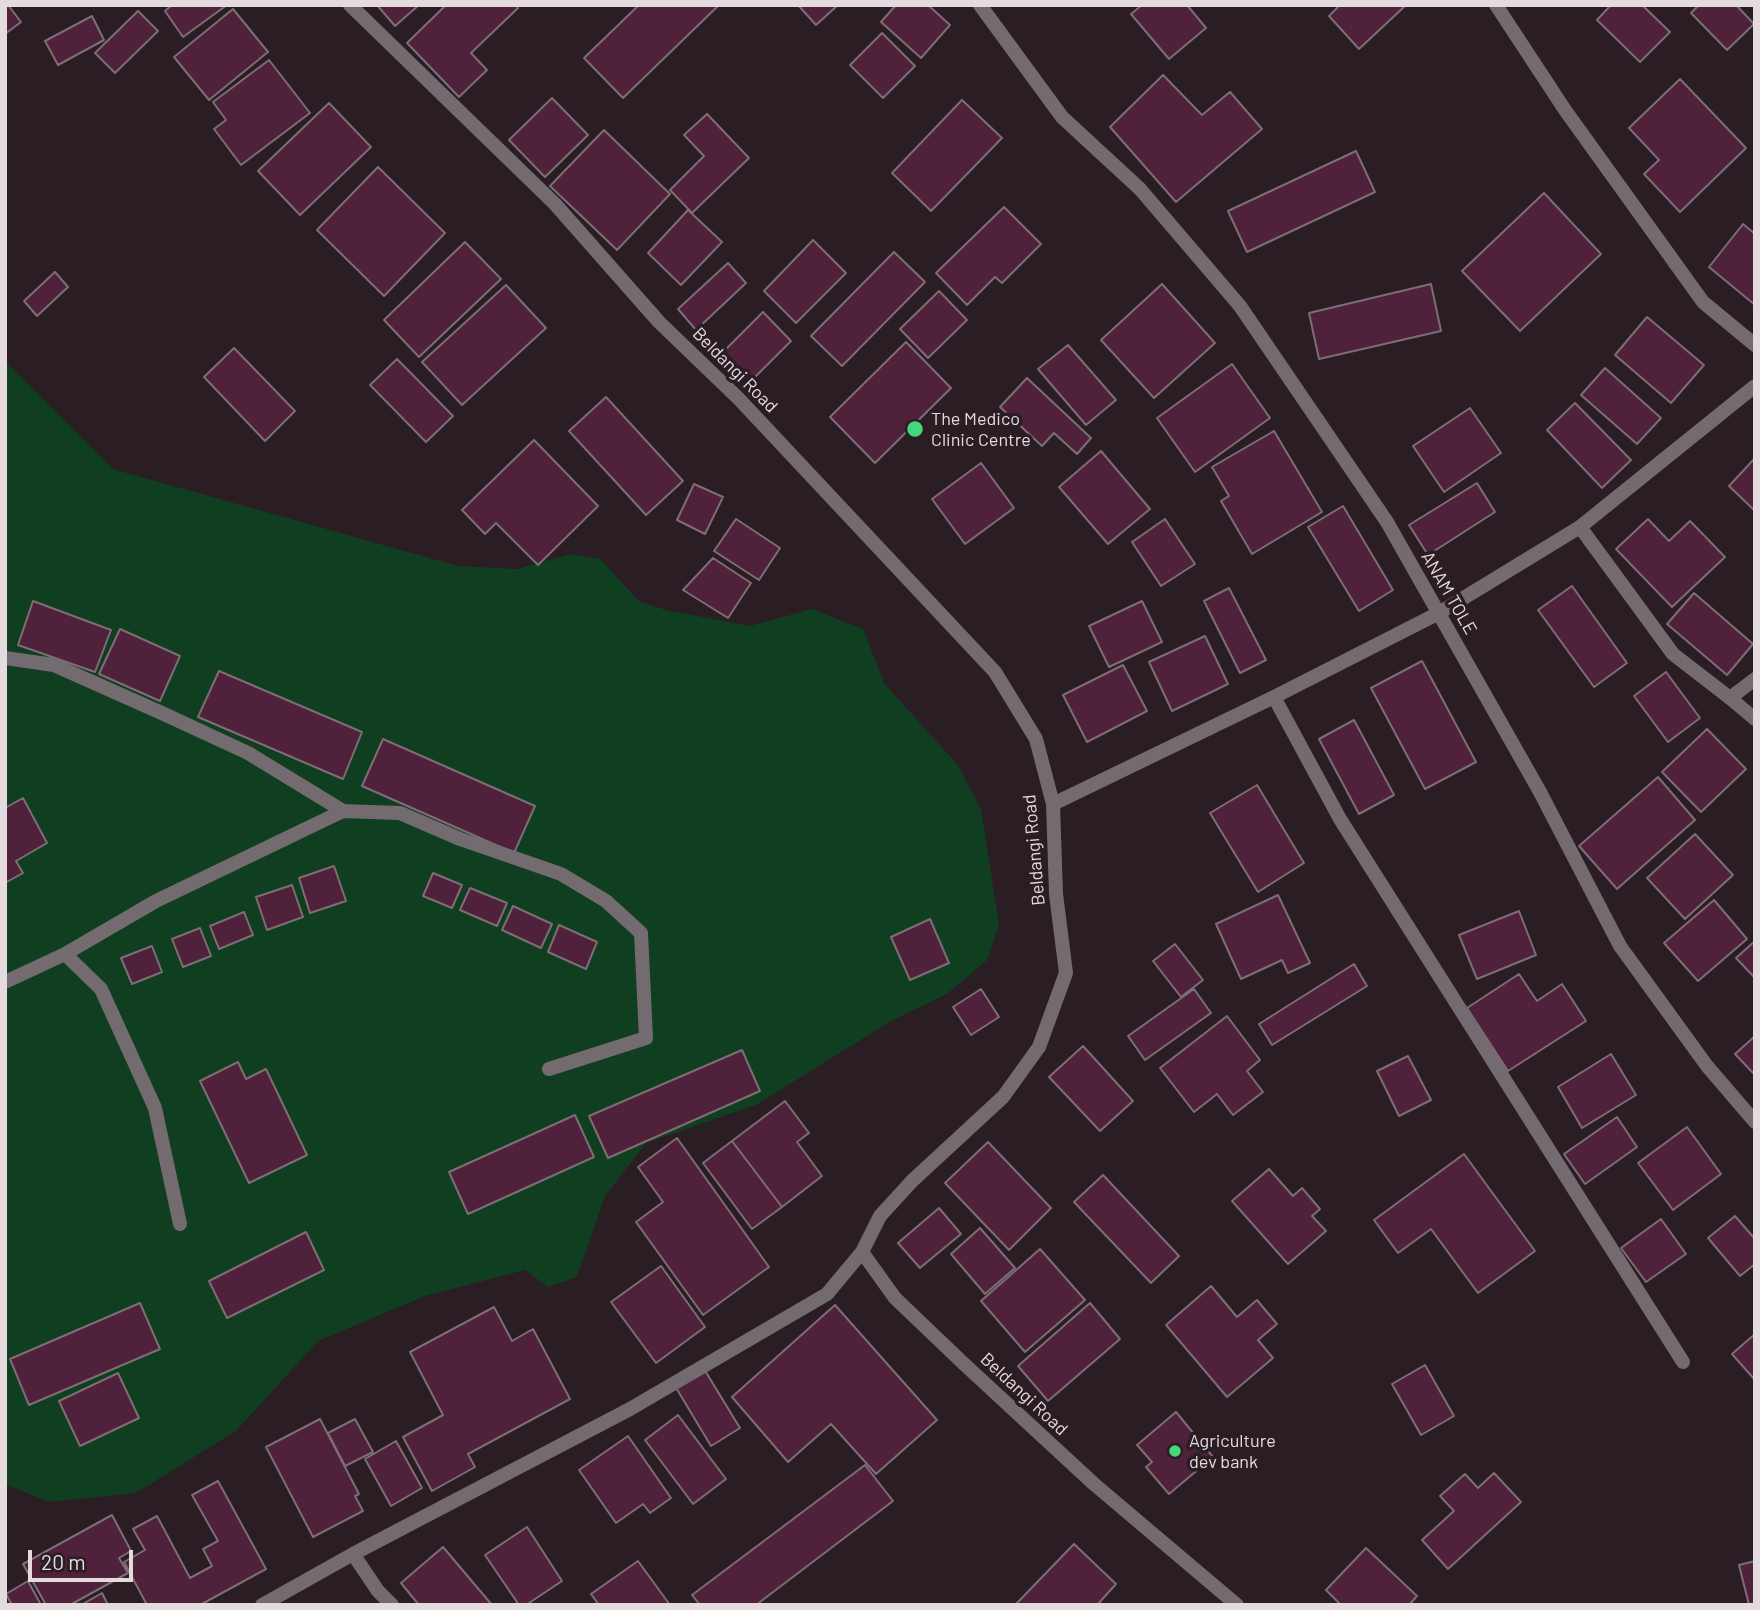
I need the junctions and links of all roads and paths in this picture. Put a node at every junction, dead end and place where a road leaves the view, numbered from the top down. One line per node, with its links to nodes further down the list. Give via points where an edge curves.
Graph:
1 (350, 5): 13 (street, Beldangi Road, via 555,204 659,322 739,399 995,672 1036,739)
2 (980, 5): 7 (street, ANAM TOLE, via 1062,117 1140,189 1240,306 1387,522)
3 (1496, 5): 4 (street, via 1703,302)
4 (1755, 345)
5 (1755, 386): 6 (street)
6 (1580, 527): 7 (street); 11 (street, via 1673,654)
7 (1439, 613): 10 (street); 18 (street, ANAM TOLE, via 1620,946 1707,1066)
8 (5, 658): 14 (street, via 54,665 164,714 248,753)
9 (1755, 679): 11 (street)
10 (1273, 697): 13 (street); 21 (street, via 1340,818)
11 (1730, 698): 12 (street)
12 (1755, 719)
13 (1053, 804): 20 (street, Beldangi Road, via 1056,894 1066,973 1039,1047 1003,1097 880,1216)
14 (343, 811): 15 (street, via 156,901); 17 (street, via 400,813 561,874 606,901 641,933 646,1038)
15 (65, 954): 16 (street); 19 (street, via 101,989 155,1108)
16 (5, 982)
17 (550, 1069)
18 (1755, 1122)
19 (180, 1224)
20 (862, 1252): 22 (street, via 827,1294 630,1409); 25 (street, Beldangi Road, via 895,1298 963,1363 1094,1484)
21 (1683, 1362)
22 (353, 1554): 23 (street); 24 (street)
23 (262, 1605)
24 (392, 1605)
25 (1237, 1605)

